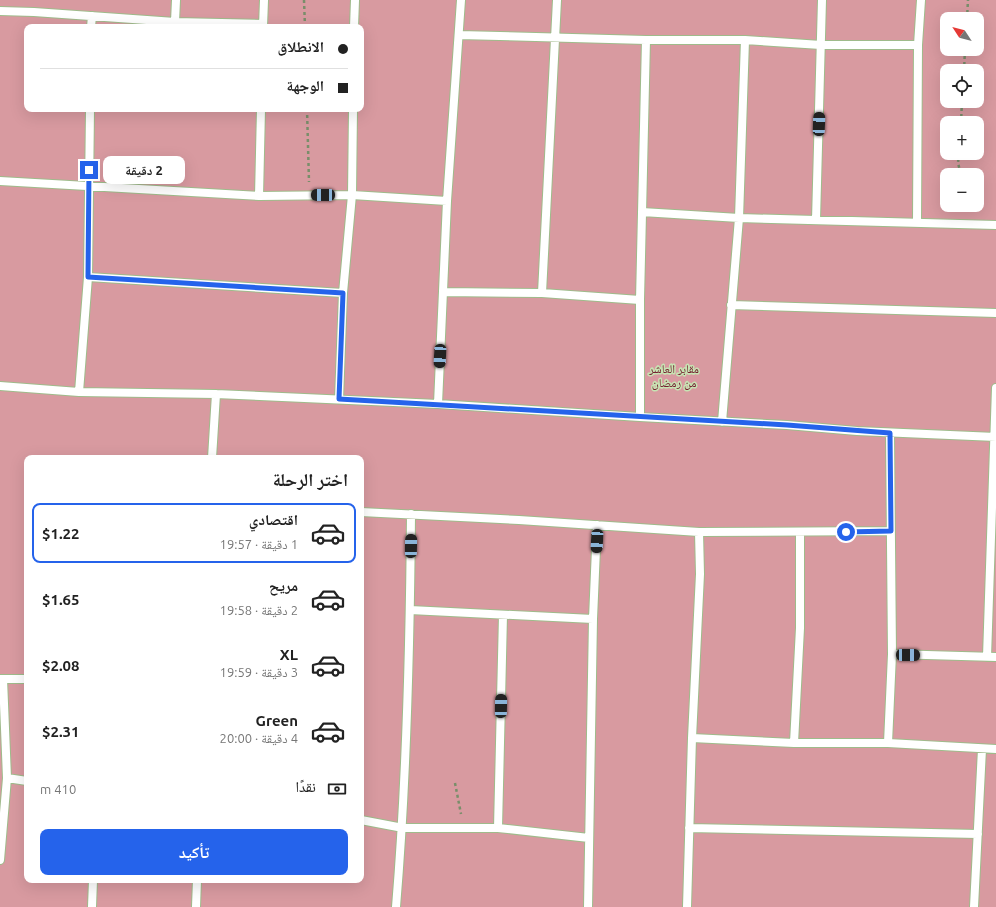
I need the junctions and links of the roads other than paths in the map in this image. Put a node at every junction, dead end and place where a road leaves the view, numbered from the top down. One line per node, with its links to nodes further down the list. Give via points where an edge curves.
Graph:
1 (176, 0): 10 (lane)
2 (264, 0): 13 (lane)
3 (355, 0): 14 (lane)
4 (461, 0): 15 (lane)
5 (557, 0): 16 (lane)
6 (822, 0): 19 (lane)
7 (921, 0): 20 (lane)
8 (0, 11): 9 (lane)
9 (92, 16): 10 (lane); 11 (lane)
10 (176, 22): 12 (lane)
11 (91, 24)
12 (234, 24)
13 (263, 24)
14 (354, 24)
15 (460, 35): 16 (lane); 28 (lane)
16 (555, 38): 17 (lane); 37 (lane)
17 (646, 40): 18 (lane); 29 (lane)
18 (745, 40): 19 (lane); 30 (lane)
19 (822, 45): 20 (lane); 31 (lane)
20 (918, 45): 32 (lane)
21 (90, 112): 25 (lane)
22 (261, 112): 27 (lane)
23 (353, 112): 26 (lane)
24 (0, 181): 25 (lane)
25 (88, 185): 27 (lane); 34 (lane)
26 (352, 195): 27 (lane); 28 (lane); 36 (lane)
27 (259, 196)
28 (446, 201): 35 (lane)
29 (642, 212): 30 (lane); 38 (lane)
30 (739, 218): 31 (lane); 39 (lane)
31 (816, 220): 32 (lane)
32 (917, 222): 33 (lane)
33 (996, 225)
34 (88, 277): 36 (lane); 43 (lane)
35 (443, 292): 37 (lane); 46 (lane)
36 (343, 293): 45 (lane)
37 (542, 293): 38 (lane)
38 (640, 300): 47 (lane)
39 (731, 305): 40 (lane); 48 (lane)
40 (996, 313)
41 (0, 386): 43 (lane)
42 (996, 388): 50 (lane)
43 (79, 392): 44 (lane)
44 (216, 394): 45 (lane); 51 (lane)
45 (339, 399): 46 (lane)
46 (438, 404): 47 (lane)
47 (640, 417): 48 (lane)
48 (722, 422): 49 (lane)
49 (890, 433): 50 (lane); 55 (lane)
50 (996, 437): 62 (lane)
51 (212, 455)
52 (364, 512): 53 (lane)
53 (412, 514): 54 (lane); 58 (lane)
54 (598, 525): 56 (lane); 60 (lane)
55 (891, 531): 57 (lane); 61 (lane)
56 (699, 532): 57 (lane); 66 (lane, via 700,574)
57 (800, 532): 67 (lane, via 800,628)
58 (410, 610): 59 (lane); 74 (lane)
59 (503, 614): 60 (lane); 75 (lane)
60 (592, 618): 78 (lane)
61 (892, 654): 62 (lane); 68 (lane)
62 (986, 657): 63 (lane)
63 (996, 657)
64 (1, 679): 65 (lane); 71 (lane)
65 (24, 679)
66 (692, 738): 67 (lane); 76 (lane)
67 (794, 743): 68 (lane)
68 (888, 743): 69 (lane)
69 (982, 749): 70 (lane); 77 (lane)
70 (996, 749)
71 (7, 778): 72 (lane); 79 (lane)
72 (24, 780)
73 (364, 821): 74 (lane)
74 (403, 828): 75 (lane); 84 (lane)
75 (498, 828): 78 (lane)
76 (689, 828): 77 (lane); 86 (lane)
77 (978, 834): 87 (lane)
78 (589, 838): 85 (lane)
79 (0, 860)
80 (94, 883): 82 (lane)
81 (197, 883): 83 (lane)
82 (92, 907)
83 (196, 907)
84 (396, 907)
85 (588, 907)
86 (687, 907)
87 (974, 907)

